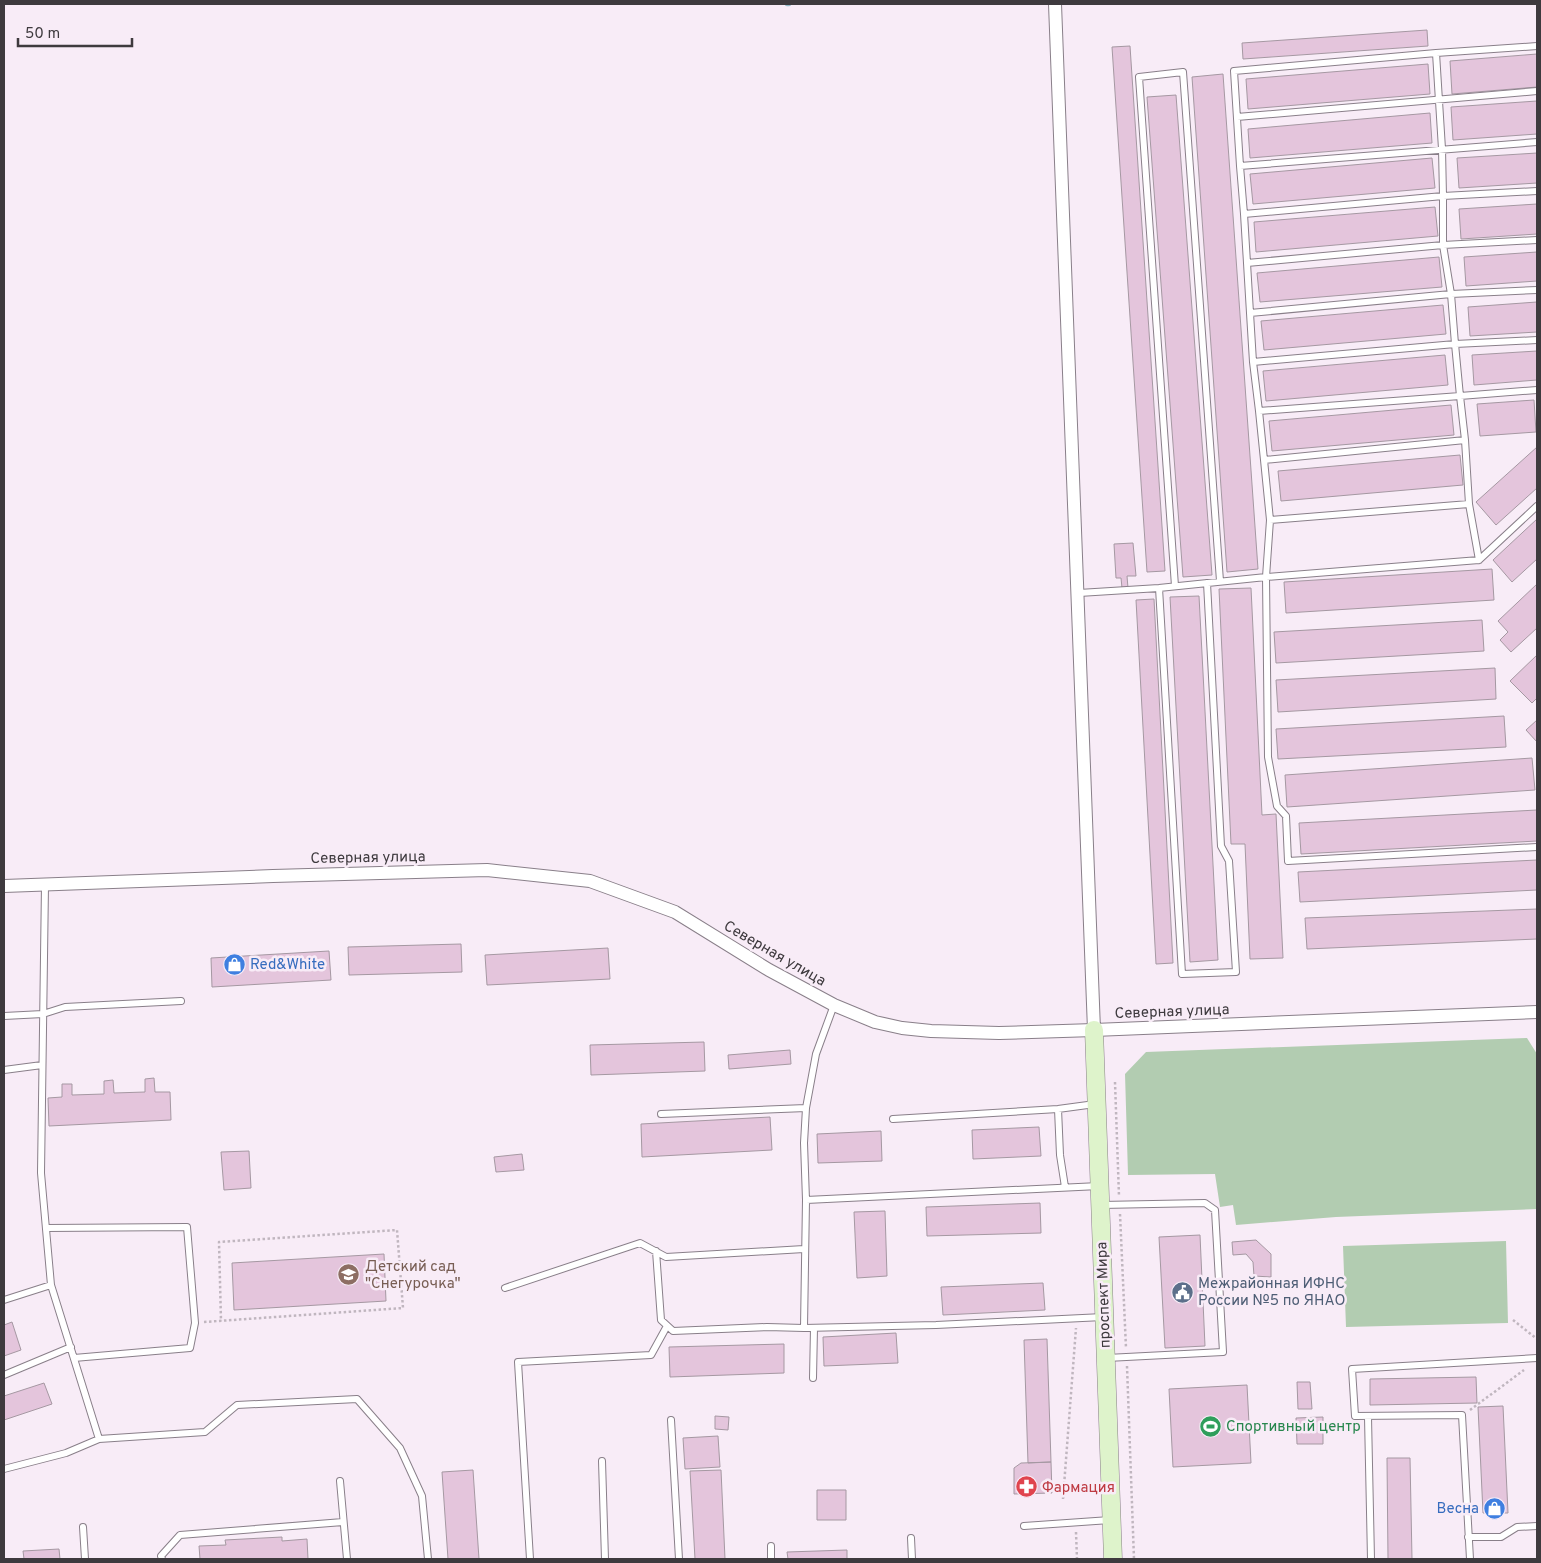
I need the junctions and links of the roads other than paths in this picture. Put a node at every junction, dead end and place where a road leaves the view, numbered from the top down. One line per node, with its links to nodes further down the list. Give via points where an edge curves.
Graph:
1 (1055, 4): 36 (street)
2 (1537, 46): 3 (lane)
3 (1436, 54): 5 (lane); 6 (lane, via 1234,71)
4 (1537, 91): 5 (lane)
5 (1439, 98): 6 (lane); 8 (lane)
6 (1237, 117): 9 (lane)
7 (1537, 142): 8 (lane)
8 (1442, 149): 9 (lane); 11 (lane)
9 (1240, 166): 12 (lane)
10 (1537, 191): 11 (lane)
11 (1443, 196): 12 (lane); 14 (lane)
12 (1244, 214): 15 (lane)
13 (1537, 240): 14 (lane)
14 (1443, 246): 15 (lane); 17 (lane)
15 (1247, 263): 18 (lane)
16 (1537, 290): 17 (lane)
17 (1451, 294): 18 (lane); 20 (lane)
18 (1250, 313): 21 (lane)
19 (1537, 340): 20 (lane)
20 (1455, 344): 21 (lane); 23 (lane)
21 (1254, 362): 24 (lane)
22 (1537, 390): 23 (lane)
23 (1460, 396): 24 (lane); 25 (lane)
24 (1259, 411): 26 (lane)
25 (1465, 440): 26 (lane); 27 (lane)
26 (1264, 460): 29 (lane)
27 (1469, 504): 29 (lane); 30 (lane)
28 (1537, 506): 30 (lane)
29 (1270, 520): 31 (lane)
30 (1479, 560): 31 (lane)
31 (1266, 576): 32 (lane); 37 (lane, via 1268,757 1277,806 1286,816 1288,861)
32 (1220, 581): 33 (lane); 34 (lane, via 1183,72 1139,77)
33 (1207, 583): 34 (lane); 35 (lane, via 1221,846 1229,861 1236,972 1182,974)
34 (1175, 586): 35 (lane)
35 (1159, 588): 36 (lane)
36 (1079, 593): 45 (street)
37 (1537, 847)
38 (45, 885): 39 (street, Северная улица); 41 (street, Северная улица, via 486,870 590,880 675,912 769,970); 43 (lane)
39 (4, 886)
40 (181, 1001): 43 (lane, via 64,1007)
41 (834, 1005): 45 (street, Северная улица, via 875,1022 931,1031); 49 (lane, via 816,1054)
42 (1537, 1012): 45 (street, Северная улица)
43 (43, 1014): 44 (lane); 46 (lane)
44 (4, 1016)
45 (1094, 1030): 48 (street, проспект Мира)
46 (42, 1065): 47 (lane); 57 (lane, via 41,1173)
47 (4, 1070)
48 (1096, 1104): 50 (lane); 53 (street, проспект Мира)
49 (806, 1108): 51 (lane); 55 (lane)
50 (1058, 1109): 52 (lane); 54 (lane)
51 (661, 1114)
52 (893, 1118)
53 (1099, 1186): 54 (lane); 56 (street, проспект Мира)
54 (1064, 1187): 55 (lane)
55 (806, 1200): 58 (lane)
56 (1100, 1205): 63 (street, проспект Мира); 69 (lane, via 1206,1203 1215,1210 1223,1352)
57 (46, 1228): 60 (lane); 68 (lane, via 187,1228 195,1323 190,1348)
58 (804, 1249): 59 (lane, via 666,1257); 65 (lane)
59 (656, 1251): 61 (lane, via 640,1243); 64 (lane, via 661,1320)
60 (52, 1285): 62 (lane); 67 (lane)
61 (505, 1288)
62 (4, 1300)
63 (1104, 1317): 66 (lane); 69 (street, проспект Мира)
64 (668, 1326): 65 (lane, via 673,1331); 91 (lane, via 651,1355 518,1362)
65 (804, 1328): 66 (lane)
66 (814, 1328): 72 (lane)
67 (70, 1347): 68 (lane); 71 (lane)
68 (74, 1358): 75 (lane)
69 (1105, 1358): 79 (street, проспект Мира)
70 (1537, 1358): 73 (lane, via 1352,1369 1355,1416)
71 (4, 1375)
72 (813, 1378)
73 (1368, 1417): 84 (lane, via 1462,1415); 97 (lane)
74 (671, 1420): 93 (lane)
75 (99, 1439): 77 (lane, via 66,1453); 90 (lane, via 205,1432 237,1405 357,1400 400,1448 422,1496)
76 (602, 1461): 92 (lane)
77 (4, 1469)
78 (340, 1482): 80 (lane)
79 (1111, 1520): 81 (lane); 96 (street, проспект Мира)
80 (343, 1522): 88 (lane, via 180,1535 161,1556); 89 (lane)
81 (1024, 1526)
82 (1537, 1526): 84 (lane, via 1517,1527 1501,1537)
83 (83, 1528): 87 (lane)
84 (1468, 1537): 98 (lane)
85 (911, 1538): 95 (lane)
86 (771, 1546): 94 (lane)
87 (85, 1559)
88 (162, 1559)
89 (347, 1559)
90 (428, 1559)
91 (530, 1559)
92 (605, 1559)
93 (679, 1559)
94 (771, 1559)
95 (912, 1559)
96 (1112, 1559)
97 (1371, 1559)
98 (1470, 1559)

